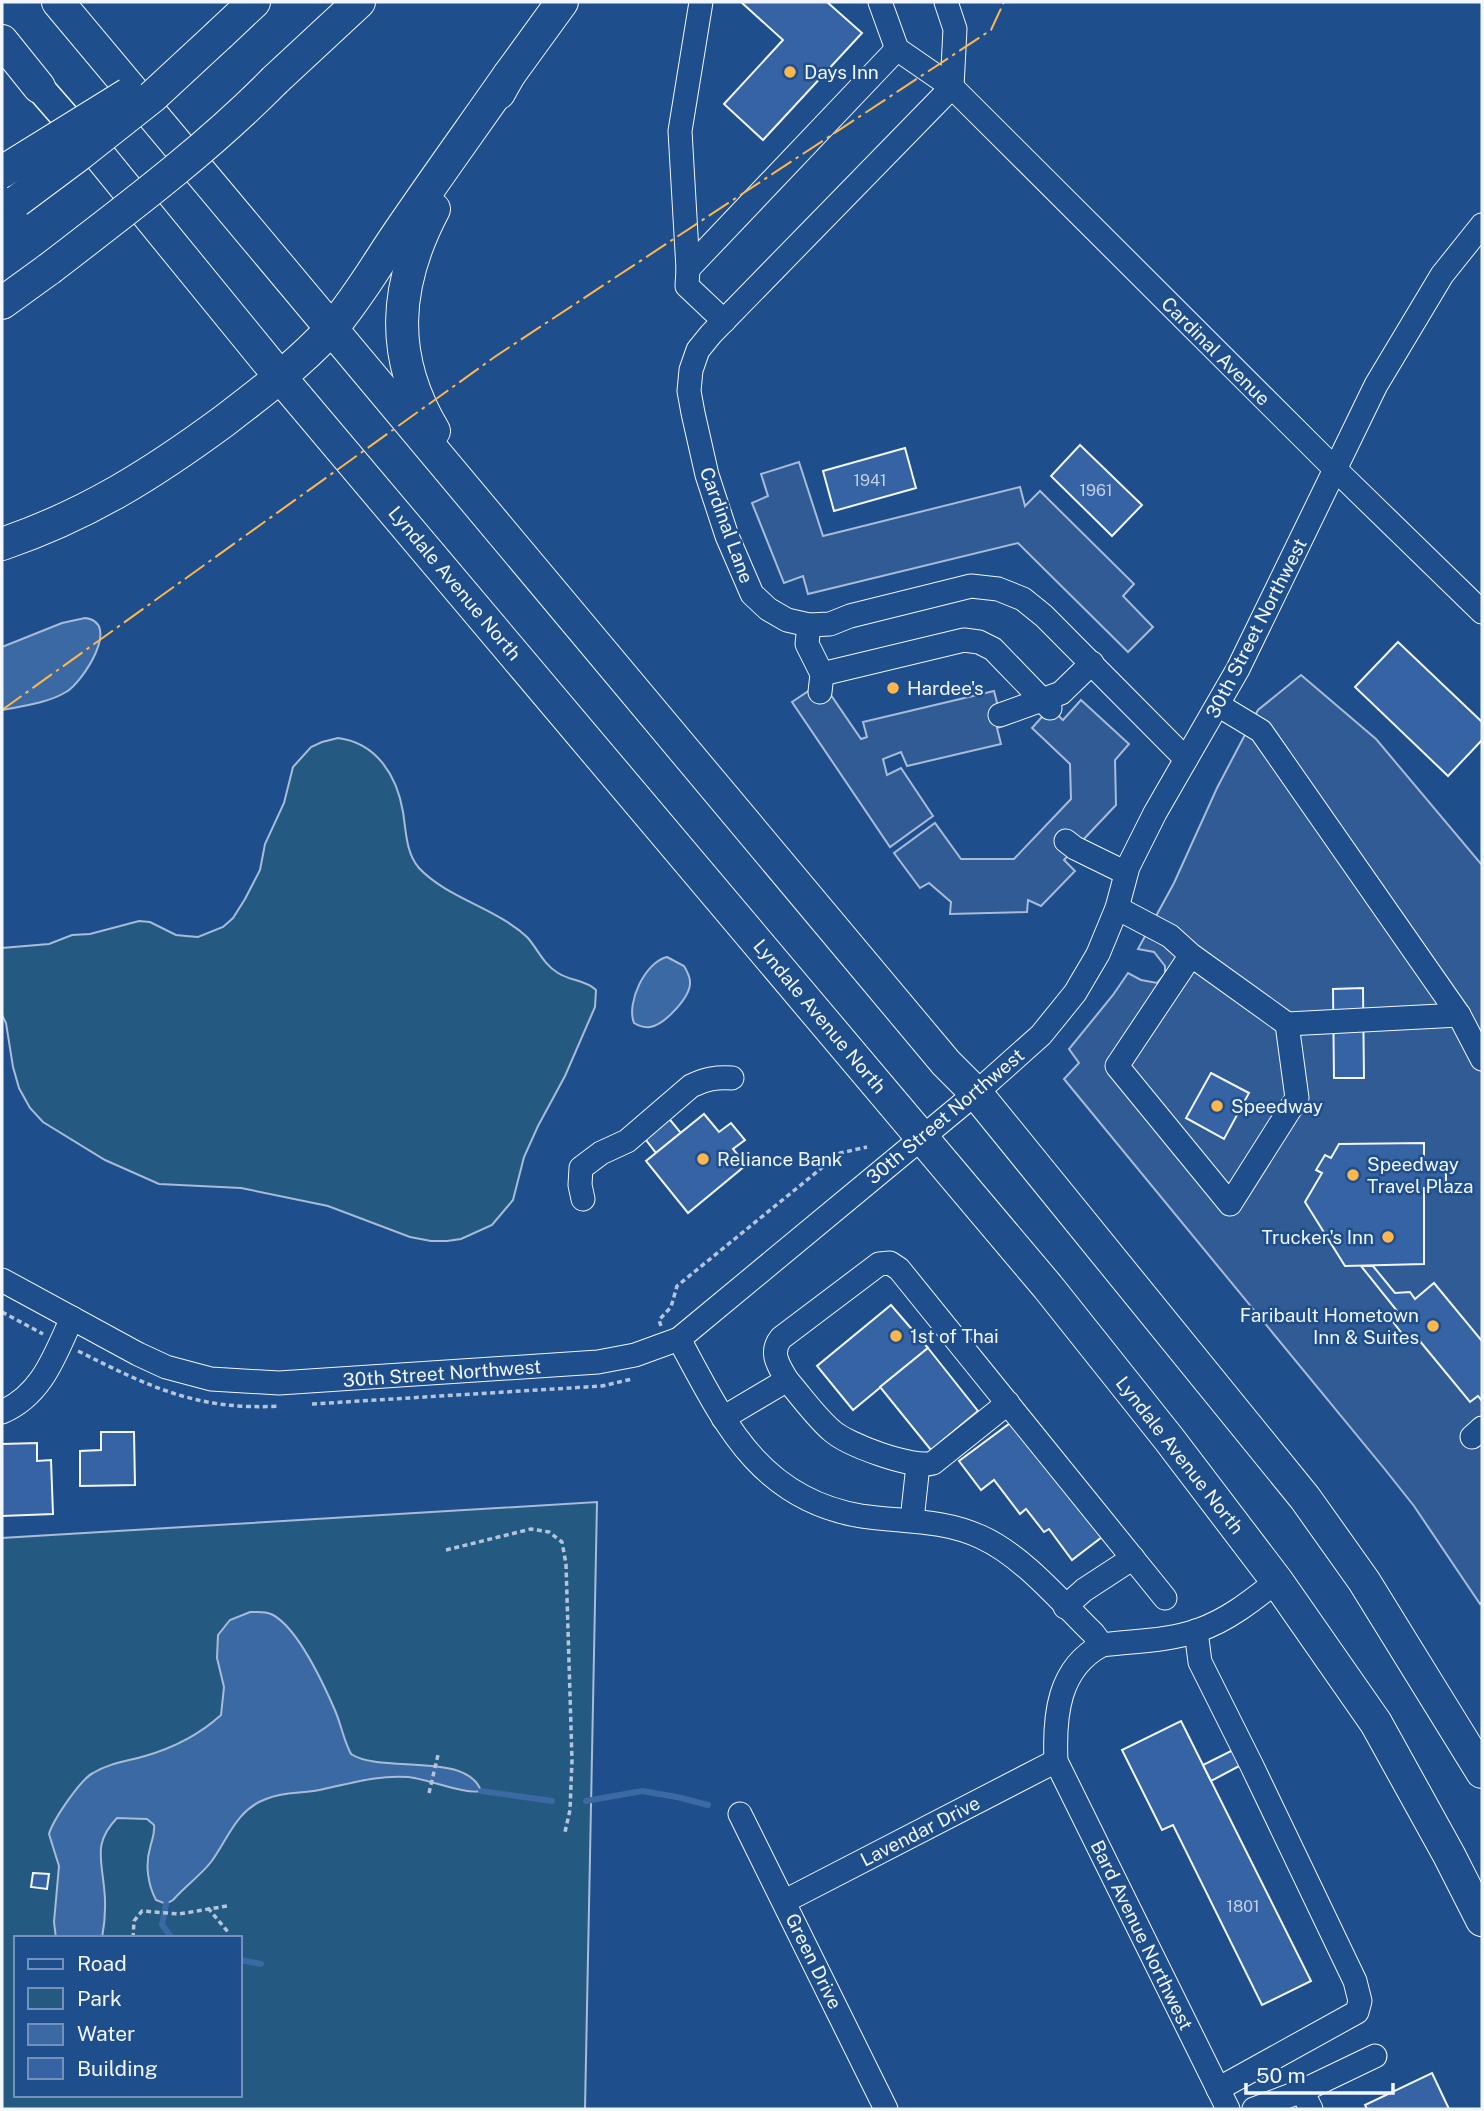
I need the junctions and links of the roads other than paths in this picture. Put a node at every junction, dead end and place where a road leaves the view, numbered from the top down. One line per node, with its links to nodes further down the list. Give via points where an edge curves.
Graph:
1 (58, 2): 22 (highway)
2 (254, 2): 8 (highway)
3 (359, 2): 20 (highway, bridge, via 180,167)
4 (562, 2): 12 (highway)
5 (701, 2): 19 (street, via 680,131)
6 (880, 2): 10 (street)
7 (946, 2): 14 (street, via 955,29)
8 (220, 34): 16 (highway, bridge); 17 (highway, bridge, via 152,97)
9 (2, 41): 13 (highway)
10 (897, 49): 14 (street, Cardinal Avenue); 19 (street)
11 (2, 53): 13 (highway)
12 (509, 75): 22 (highway); 25 (highway, via 421,233 406,278 401,314 414,392)
13 (39, 87): 15 (main road)
14 (952, 87): 21 (street, Cardinal Lane); 24 (street, Cardinal Avenue)
15 (99, 155): 23 (highway, Lyndale Avenue North)
16 (2, 172)
17 (9, 206)
18 (1482, 225): 24 (street, 30th Street Northwest, via 1412,324)
19 (688, 269): 21 (street, via 687,286)
20 (2, 303)
21 (724, 321): 28 (street, Cardinal Lane, via 698,350 691,370 690,391 707,475 752,594 788,620)
22 (332, 328): 23 (highway); 25 (highway)
23 (281, 378): 26 (highway, via 129,487); 43 (highway, Lyndale Avenue North)
24 (1335, 469): 27 (street, Cardinal Avenue); 31 (street, 30th Street Northwest)
25 (480, 507): 42 (highway, via 946,1063)
26 (2, 544)
27 (1482, 612)
28 (809, 625): 29 (street, Cardinal Lane, via 830,624 971,586 998,589 1023,599); 30 (street, via 807,644 821,683 964,640 993,649)
29 (1092, 663): 30 (street); 33 (street, Cardinal Lane)
30 (1046, 704): 32 (street)
31 (1218, 705): 33 (street, 30th Street Northwest); 38 (street, via 1261,732)
32 (1000, 715)
33 (1186, 759): 35 (street, 30th Street Northwest)
34 (1066, 841): 35 (street)
35 (1126, 873): 36 (street, 30th Street Northwest)
36 (1117, 908): 37 (street, via 1170,936); 42 (street, 30th Street Northwest, via 1075,993 1041,1035)
37 (1191, 955): 39 (street); 39 (street, via 1117,1066 1230,1204 1297,1098)
38 (1459, 1015): 39 (street); 40 (street)
39 (1287, 1024)
40 (1482, 1059)
41 (732, 1078): 44 (street, via 702,1080 691,1086 627,1141 588,1161 579,1175)
42 (976, 1093): 43 (street, 30th Street Northwest); 61 (highway, via 1305,1498 1364,1581)
43 (922, 1138): 47 (street, 30th Street Northwest); 55 (highway, Lyndale Avenue North, via 1057,1298)
44 (583, 1199)
45 (2, 1280): 46 (street, 30th Street Northwest)
46 (72, 1318): 47 (street, 30th Street Northwest, via 166,1367 203,1378 246,1383 580,1364 635,1355); 50 (street, via 47,1373 15,1406)
47 (674, 1341): 51 (street)
48 (788, 1380): 49 (street, via 775,1358 775,1345 781,1338 879,1264 890,1263); 51 (street); 52 (street, via 832,1431)
49 (1008, 1404): 52 (street, via 933,1463); 54 (street)
50 (2, 1412)
51 (723, 1418): 53 (street, via 756,1462 815,1502 857,1515)
52 (918, 1465): 53 (street)
53 (912, 1520): 57 (street, via 941,1523 983,1538 1018,1560)
54 (1133, 1558): 56 (street); 57 (street)
55 (1277, 1581): 58 (street, via 1233,1613); 64 (highway, Lyndale Avenue North, via 1376,1723)
56 (1165, 1598)
57 (1065, 1607): 59 (street)
58 (1195, 1632): 59 (street); 66 (street, via 1200,1662 1355,1981 1360,2001 1357,2012)
59 (1102, 1645): 60 (street, via 1078,1663 1066,1683)
60 (1056, 1761): 63 (street, Lavendar Drive); 66 (street, Bard Avenue Northwest)
61 (1482, 1772)
62 (740, 1814): 63 (street, Green Drive)
63 (785, 1900): 68 (street, Green Drive)
64 (1482, 1920)
65 (1375, 2056): 67 (street)
66 (1223, 2099)
67 (1307, 2100): 69 (street)
68 (886, 2109)
69 (1254, 2109)

